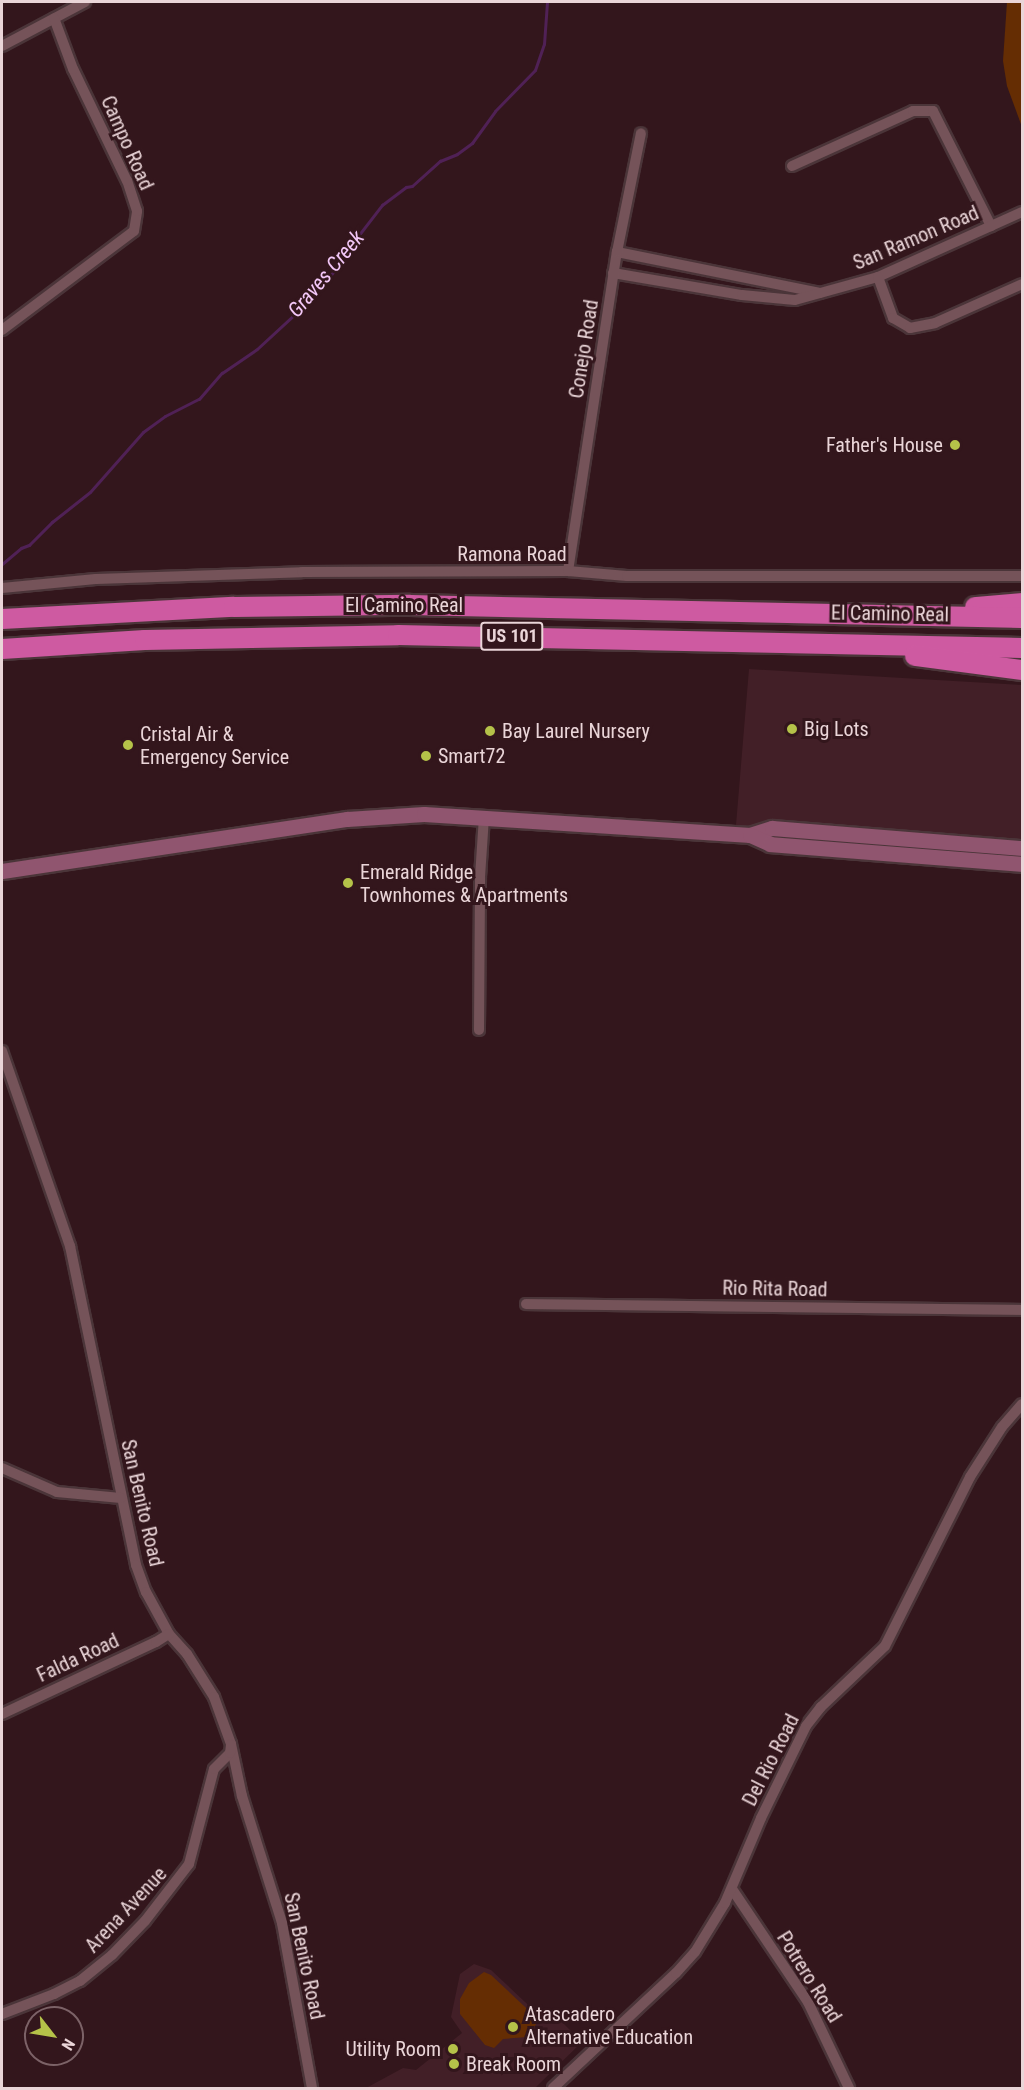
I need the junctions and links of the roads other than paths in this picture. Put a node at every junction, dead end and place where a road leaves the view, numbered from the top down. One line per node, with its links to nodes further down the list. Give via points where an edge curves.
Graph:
1 (85, 2): 2 (street)
2 (54, 18): 3 (street); 13 (street, Campo Road, via 137,211 134,231)
3 (2, 46)
4 (641, 133): 8 (street, Conejo Road)
5 (792, 166): 7 (street, via 913,111 933,111)
6 (1023, 212): 7 (street, San Ramon Road)
7 (991, 226): 10 (street, San Ramon Road)
8 (617, 252): 9 (street, Conejo Road); 12 (street)
9 (613, 273): 12 (street, San Ramon Road, via 763,297 795,300); 14 (street, Conejo Road)
10 (878, 277): 11 (street, via 893,318 910,328 935,323); 12 (street, San Ramon Road)
11 (1023, 284)
12 (823, 294)
13 (2, 330)
14 (568, 571): 15 (street, Ramona Road, via 627,576); 16 (street, Ramona Road, via 291,572 96,579)
15 (1023, 576)
16 (2, 588)
17 (1023, 603): 18 (highway, via 997,603)
18 (926, 615): 19 (highway, El Camino Real / US 101); 20 (highway, El Camino Real / US 101, via 399,605 234,607)
19 (1023, 618)
20 (2, 619)
21 (826, 643): 22 (highway, El Camino Real / US 101); 23 (highway, El Camino Real / US 101, via 398,635 156,640); 24 (highway)
22 (1023, 648)
23 (2, 649)
24 (1023, 670)
25 (484, 816): 26 (main road); 29 (main road, via 424,814 347,819); 30 (street)
26 (750, 835): 27 (main road, via 772,828); 28 (main road, via 770,844)
27 (1023, 848)
28 (1023, 864)
29 (2, 871)
30 (479, 1030)
31 (2, 1051): 36 (street, San Benito Road, via 70,1246)
32 (526, 1304): 33 (street, Rio Rita Road)
33 (1023, 1310)
34 (1023, 1404): 40 (street, Del Rio Road, via 1002,1427 970,1477 885,1646 806,1726 760,1820)
35 (2, 1468): 36 (street, via 57,1492)
36 (121, 1498): 37 (street, San Benito Road, via 136,1565)
37 (169, 1634): 38 (street, Falda Road); 39 (street, San Benito Road, via 188,1654 214,1697)
38 (2, 1714)
39 (231, 1744): 41 (street, Arena Avenue, via 230,1753 214,1769 189,1864 152,1912 80,1981); 42 (street, San Benito Road, via 242,1796 282,1923)
40 (732, 1889): 43 (street, Del Rio Road, via 705,1937 676,1973); 44 (street, Potrero Road, via 808,2002)
41 (2, 2014)
42 (312, 2088)
43 (553, 2088)
44 (849, 2088)

